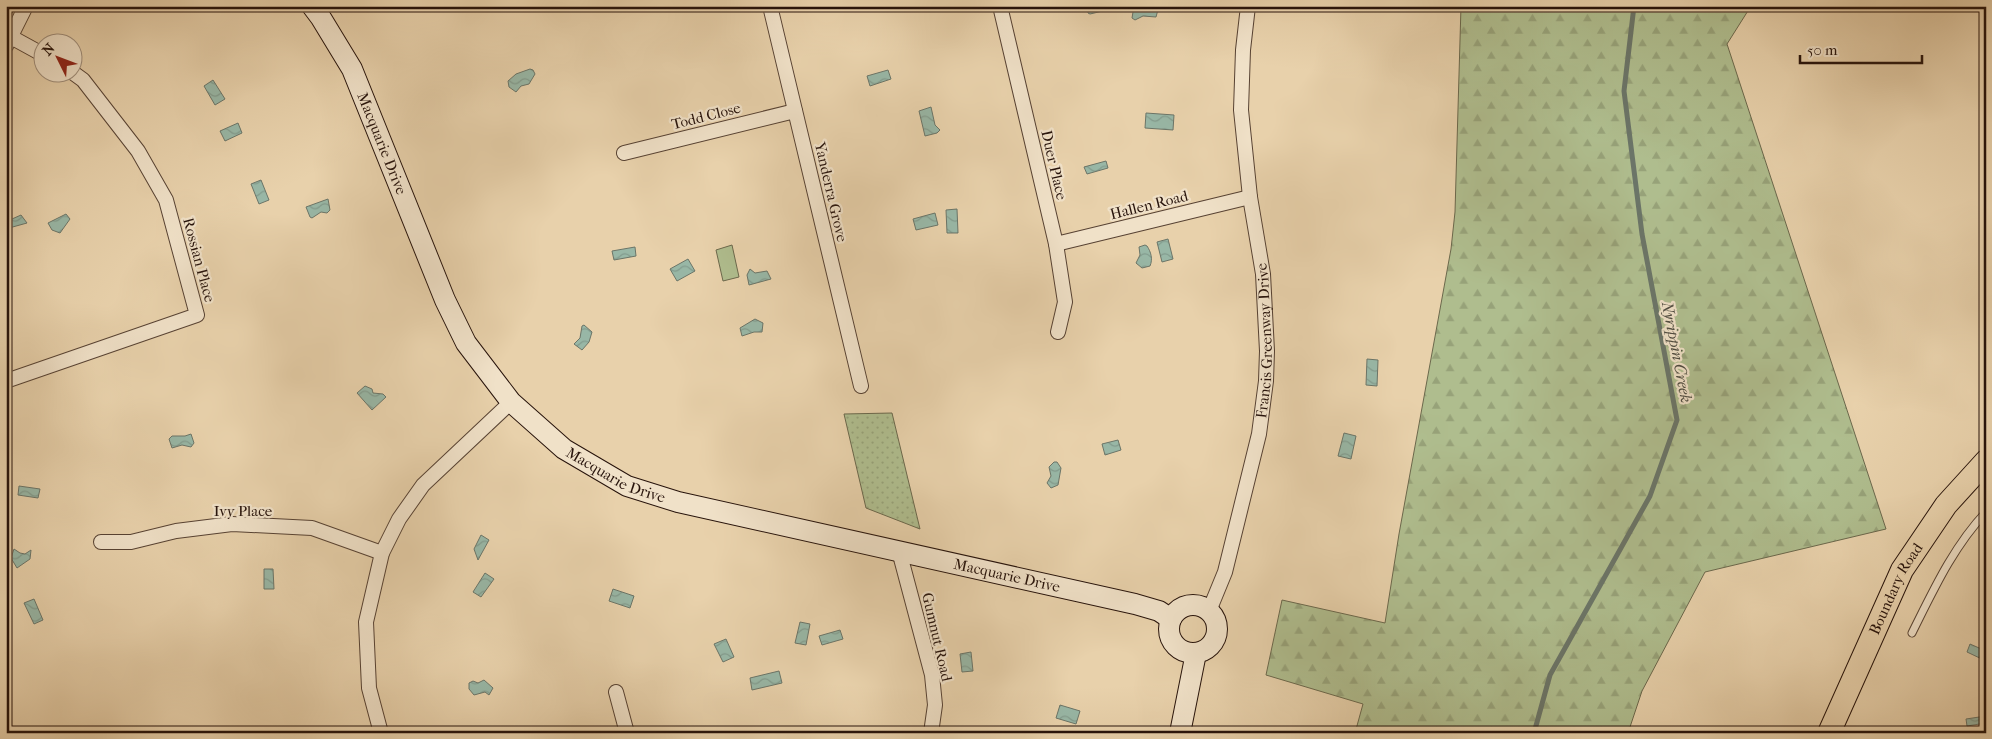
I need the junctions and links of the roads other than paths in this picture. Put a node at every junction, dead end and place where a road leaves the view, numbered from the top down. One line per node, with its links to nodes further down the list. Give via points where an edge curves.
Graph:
1 (26, 6): 6 (street)
2 (312, 6): 16 (main road, Macquarie Drive, via 352,69 445,300 466,343)
3 (770, 6): 9 (street, Yanderra Grove)
4 (1000, 6): 12 (street, Duer Place)
5 (1248, 6): 11 (street, Francis Greenway Drive, via 1241,110)
6 (9, 41): 7 (street)
7 (32, 50)
8 (82, 80): 14 (street, Rossian Place, via 138,151 166,200 197,315)
9 (795, 111): 10 (street, Todd Close); 15 (street, Yanderra Grove)
10 (624, 153)
11 (1250, 197): 12 (street, Hallen Road); 22 (street, Francis Greenway Drive, via 1263,274 1268,351 1266,381 1259,434 1227,563)
12 (1056, 244): 13 (street, Duer Place, via 1065,302)
13 (1058, 332)
14 (6, 382)
15 (861, 386)
16 (511, 402): 20 (main road, Macquarie Drive, via 564,449 627,486 678,502); 21 (street, via 423,485 399,519)
17 (1986, 462): 31 (main road, Boundary Road, via 1946,505 1902,570)
18 (1986, 512): 24 (lane, via 1947,566)
19 (101, 542): 21 (street, Ivy Place, via 131,542 176,531 232,524 312,528)
20 (899, 551): 23 (main road, Macquarie Drive, via 1135,604 1159,611); 29 (street, Gumnut Road, via 932,675 935,705)
21 (382, 553): 27 (street, via 366,622 369,688)
22 (1209, 611): 23 (main road, via 1188,605); 25 (main road, via 1217,622 1216,636 1209,648)
23 (1171, 619): 25 (main road, via 1169,633 1176,646)
24 (1912, 633)
25 (1196, 654): 30 (main road)
26 (616, 692): 28 (street)
27 (382, 733)
28 (627, 733)
29 (931, 733)
30 (1180, 733)
31 (1829, 733)

